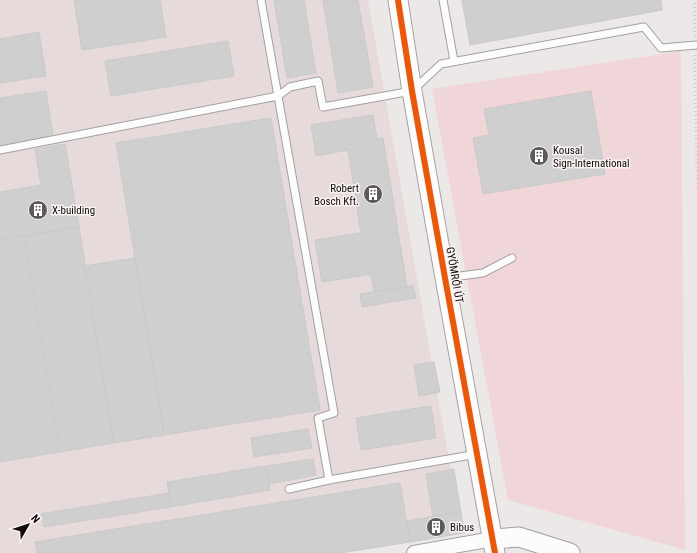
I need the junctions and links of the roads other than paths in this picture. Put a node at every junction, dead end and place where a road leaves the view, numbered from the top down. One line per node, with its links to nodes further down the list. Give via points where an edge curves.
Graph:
1 (261, 0): 7 (lane)
2 (398, 0): 6 (street, GYÖMRŐI ÚT)
3 (443, 0): 5 (lane)
4 (696, 45): 5 (lane, via 660,48 644,27)
5 (454, 61): 6 (lane, via 441,64)
6 (412, 91): 7 (lane, via 323,107 318,81 290,87); 10 (street, GYÖMRŐI ÚT)
7 (278, 96): 8 (lane); 12 (lane, via 334,413 318,418)
8 (0, 150)
9 (512, 258): 10 (lane, via 483,273)
10 (445, 278): 11 (street, GYÖMRŐI ÚT)
11 (477, 454): 12 (lane); 14 (street, GYÖMRŐI ÚT)
12 (329, 480): 13 (lane)
13 (289, 489)
14 (494, 546): 15 (street); 16 (street, via 519,537)
15 (414, 553)
16 (570, 553)

